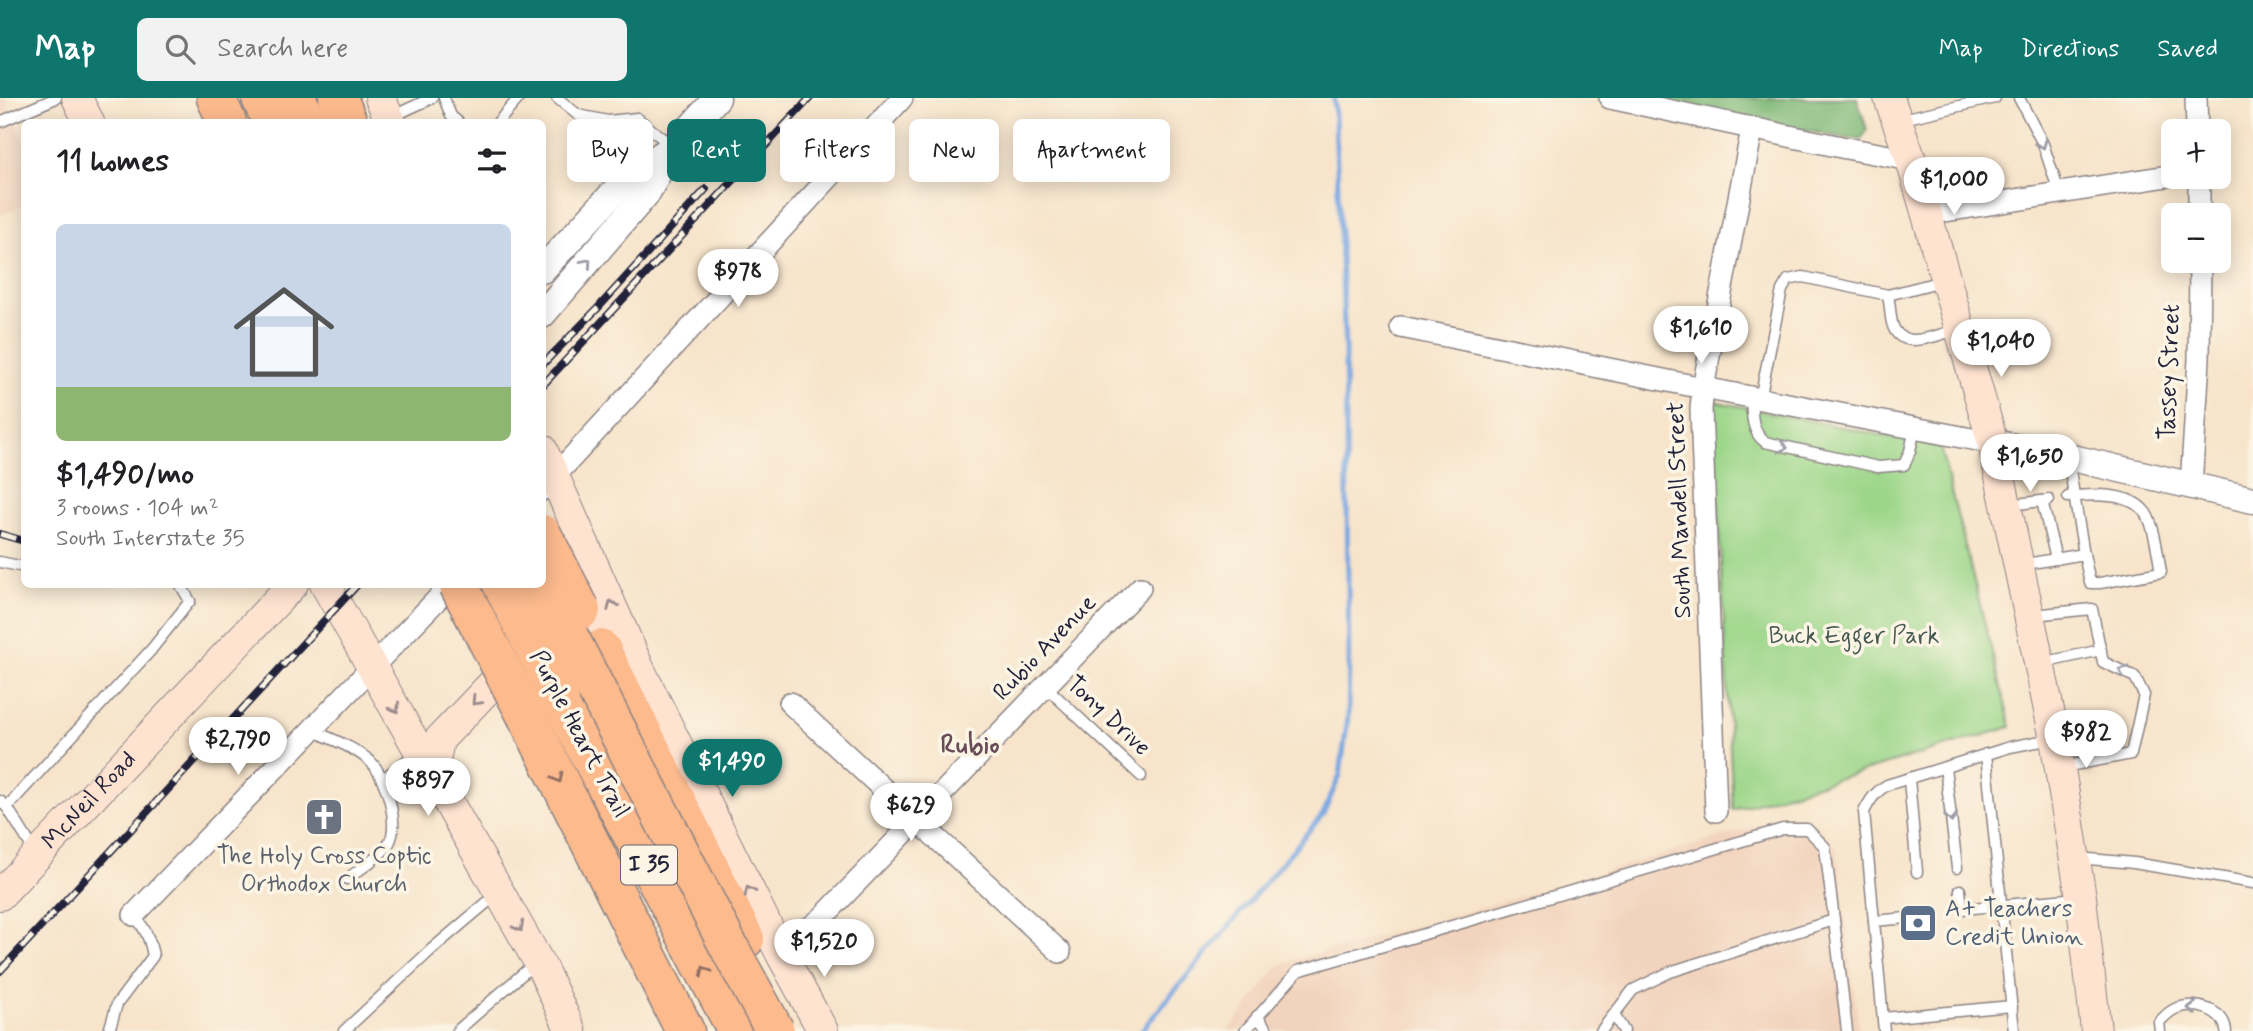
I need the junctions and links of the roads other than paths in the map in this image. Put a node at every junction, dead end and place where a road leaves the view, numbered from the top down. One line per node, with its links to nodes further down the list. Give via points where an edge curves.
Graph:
1 (56, 98): 28 (lane)
2 (77, 98): 19 (main road)
3 (216, 98): 20 (highway)
4 (261, 98): 21 (highway)
5 (296, 98): 22 (highway)
6 (338, 98): 23 (highway)
7 (432, 98): 18 (lane)
8 (444, 98): 24 (lane)
9 (519, 98): 25 (lane)
10 (557, 98): 30 (lane, via 578,115 608,121 637,118)
11 (718, 98): 26 (street)
12 (902, 98): 49 (street)
13 (1610, 98): 29 (street)
14 (1995, 98): 17 (lane)
15 (2019, 98): 35 (lane, one-way to 35, via 2043,144)
16 (2196, 98): 27 (street)
17 (1893, 109): 33 (main road)
18 (386, 113)
19 (88, 119)
20 (226, 119)
21 (271, 119)
22 (306, 119)
23 (347, 119)
24 (454, 119)
25 (501, 119)
26 (699, 119)
27 (2197, 119)
28 (0, 122)
29 (1752, 128): 33 (street); 44 (street, South Mandell Street)
30 (667, 142)
31 (667, 151): 37 (street, via 628,177)
32 (667, 158): 41 (street, one-way to 32, via 647,193)
33 (1911, 160): 36 (main road)
34 (2161, 177): 35 (street)
35 (2059, 192): 36 (street)
36 (1926, 214): 39 (main road)
37 (546, 266)
38 (2200, 273): 51 (street, Tassey Street)
39 (1946, 280): 40 (lane); 43 (main road)
40 (1888, 295): 43 (lane, via 1892,323 1903,339); 45 (lane, via 1803,277 1788,280)
41 (546, 309)
42 (1401, 327): 44 (street)
43 (1960, 328): 47 (main road)
44 (1703, 388): 45 (street); 86 (street, South Mandell Street)
45 (1756, 398): 46 (street); 46 (lane, one-way to 46, via 1755,430 1761,440 1878,467 1904,465)
46 (1915, 428): 47 (street)
47 (1993, 443): 48 (street); 54 (main road)
48 (2068, 457): 50 (street); 52 (lane)
49 (549, 483): 73 (main road, one-way to 49)
50 (2128, 485): 51 (street); 52 (lane); 56 (lane, via 2152,528 2161,572 2090,583)
51 (2190, 485): 53 (street)
52 (2071, 496): 56 (lane)
53 (2253, 500)
54 (2007, 505): 57 (lane, via 2045,500); 59 (main road)
55 (546, 542): 117 (highway, bridge)
56 (2084, 554): 57 (lane)
57 (2056, 559): 59 (lane)
58 (0, 562): 60 (lane)
59 (2020, 565): 69 (main road)
60 (21, 566)
61 (182, 588): 85 (lane, via 190,601 151,650)
62 (289, 588): 88 (main road, McNeil Road)
63 (327, 588): 72 (main road)
64 (448, 588): 72 (street)
65 (460, 588): 114 (highway, Purple Heart Trail / I 35, one-way to 114, bridge)
66 (504, 588): 115 (highway, Purple Heart Trail / I 35, one-way to 66, bridge)
67 (544, 588): 116 (highway, bridge)
68 (1140, 588): 74 (street, Rubio Avenue)
69 (2031, 615): 70 (lane, via 2092,609); 71 (main road)
70 (2101, 650): 71 (lane); 78 (lane, one-way to 70, via 2131,754 2144,695 2135,677 2103,662)
71 (2040, 663): 78 (main road)
72 (372, 668): 76 (street); 77 (main road, one-way to 77)
73 (639, 668): 82 (main road, one-way to 82, via 600,630 581,619 550,623 439,740); 104 (main road, one-way to 73)
74 (1045, 686): 81 (lane, Tony Drive); 87 (street, Rubio Avenue)
75 (790, 703): 87 (street)
76 (312, 730): 84 (lane, via 372,763); 99 (street)
77 (419, 751): 82 (main road); 84 (lane)
78 (2058, 753): 79 (lane, via 2010,747); 89 (main road)
79 (1986, 754): 80 (lane); 98 (lane)
80 (1945, 767): 83 (lane); 90 (lane, one-way to 90)
81 (1141, 776)
82 (435, 778): 95 (main road)
83 (1909, 779): 91 (lane); 102 (lane, via 1879,790 1864,812)
84 (382, 780): 92 (lane, via 391,806 393,836 387,847)
85 (4, 804): 88 (lane)
86 (1716, 811)
87 (917, 820): 103 (street); 104 (street, Rubio Avenue, via 822,918)
88 (37, 855): 96 (main road, McNeil Road)
89 (2075, 858): 93 (lane); 97 (main road)
90 (1957, 868)
91 (1917, 872)
92 (347, 879)
93 (2253, 883)
94 (1960, 890): 98 (lane, via 1962,909)
95 (499, 892): 105 (main road, one-way to 105); 111 (lane)
96 (0, 895)
97 (2081, 897): 98 (lane); 126 (main road)
98 (2002, 906): 106 (lane)
99 (134, 915): 110 (lane, via 150,937 153,956 117,1004)
100 (1907, 918): 102 (lane)
101 (1834, 920): 107 (lane, via 1670,972 1633,990); 108 (lane, via 1825,847 1807,829 1783,829 1298,971); 123 (lane)
102 (1874, 921): 109 (lane)
103 (1060, 952)
104 (780, 953): 118 (main road)
105 (537, 961): 112 (lane); 113 (main road)
106 (2012, 1006): 109 (lane); 125 (lane)
107 (1614, 1015): 121 (lane); 122 (lane)
108 (1257, 1016): 119 (lane); 120 (lane)
109 (1883, 1018): 124 (lane)
110 (109, 1031)
111 (344, 1031)
112 (457, 1031)
113 (571, 1031)
114 (685, 1031)
115 (737, 1031)
116 (775, 1031)
117 (792, 1031)
118 (823, 1031)
119 (1245, 1031)
120 (1268, 1031)
121 (1601, 1031)
122 (1624, 1031)
123 (1847, 1031)
124 (1884, 1031)
125 (2014, 1031)
126 (2096, 1031)
127 (2160, 1031): 128 (lane, one-way to 127, via 2225,1023 2212,1010 2189,1006 2168,1012 2159,1022)
128 (2225, 1031)

